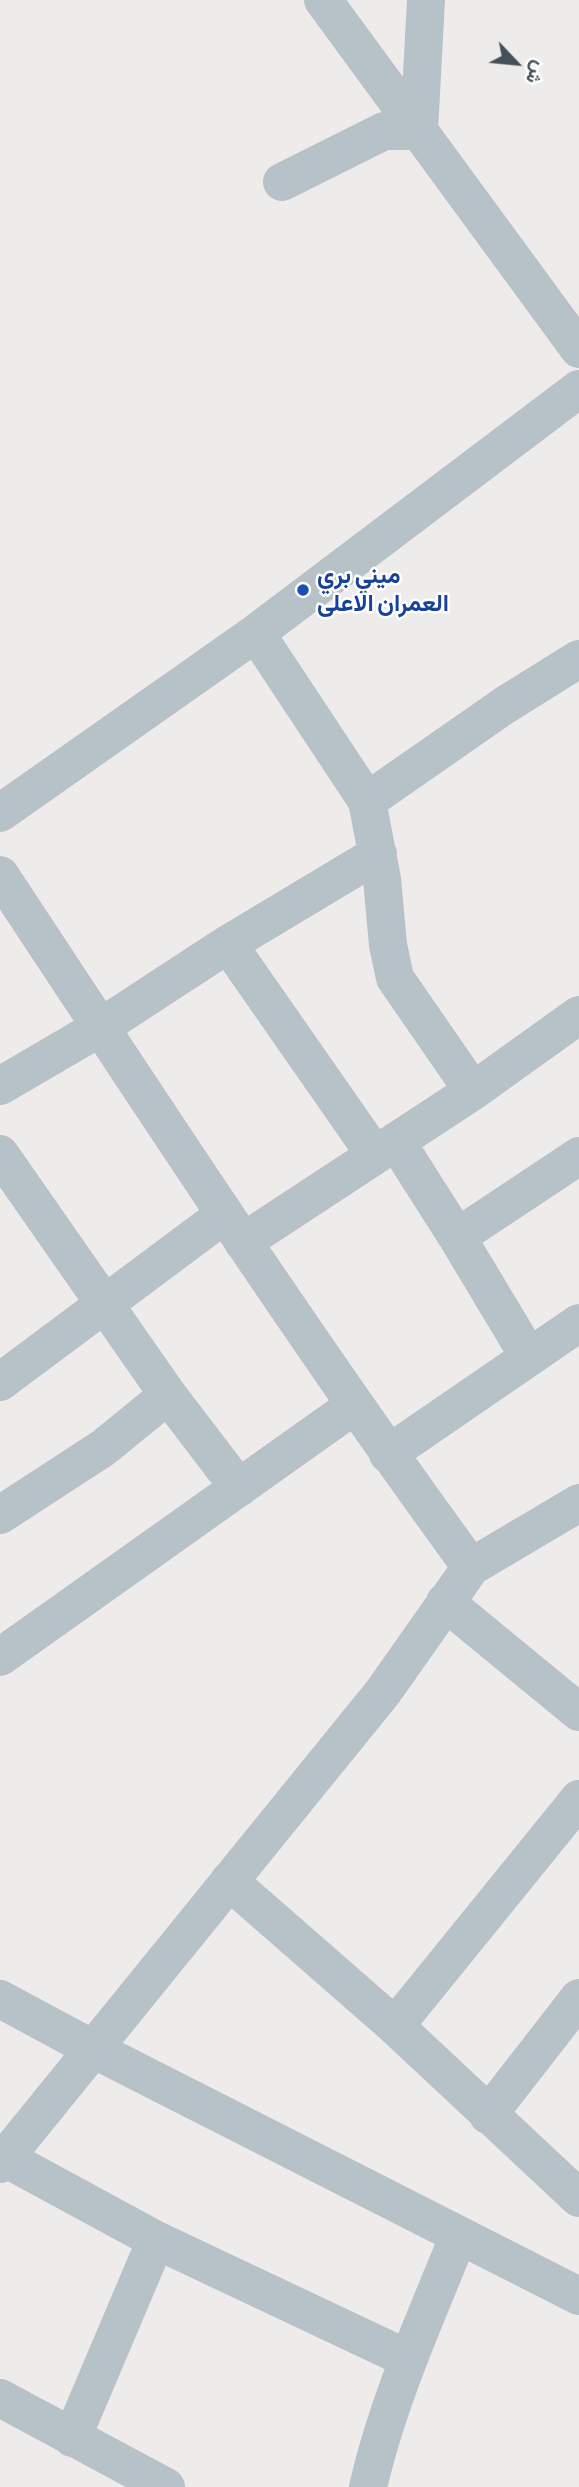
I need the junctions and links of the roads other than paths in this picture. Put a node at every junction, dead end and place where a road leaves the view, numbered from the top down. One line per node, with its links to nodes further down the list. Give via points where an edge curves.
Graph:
1 (323, 0): 3 (street)
2 (426, 0): 3 (street)
3 (419, 131): 4 (street, via 384,131); 5 (street)
4 (282, 182)
5 (579, 349)
6 (579, 389): 7 (street)
7 (256, 633): 9 (street); 10 (street)
8 (579, 659): 9 (street)
9 (367, 801): 11 (street)
10 (0, 813)
11 (377, 854): 13 (street); 17 (street, via 395,978)
12 (0, 875): 15 (street)
13 (228, 944): 15 (street); 18 (street)
14 (579, 1015): 17 (street)
15 (101, 1027): 16 (street); 21 (street)
16 (0, 1086)
17 (473, 1091): 18 (street)
18 (386, 1148): 21 (street); 22 (street)
19 (0, 1154): 23 (street)
20 (579, 1156): 22 (street)
21 (234, 1228): 23 (street); 28 (street)
22 (457, 1237): 25 (street)
23 (106, 1303): 26 (street); 27 (street)
24 (579, 1323): 25 (street)
25 (529, 1357): 29 (street)
26 (2, 1378)
27 (168, 1395): 30 (street); 32 (street, via 103,1448)
28 (355, 1405): 29 (street); 30 (street)
29 (388, 1454): 33 (street)
30 (239, 1488): 35 (street)
31 (577, 1507): 33 (street)
32 (0, 1515)
33 (471, 1567): 34 (street)
34 (445, 1602): 36 (street); 38 (street, via 383,1692)
35 (0, 1657)
36 (579, 1712)
37 (579, 1799): 41 (street)
38 (229, 1881): 41 (street); 42 (street)
39 (579, 1998): 43 (street)
40 (0, 1999): 42 (street)
41 (394, 2026): 43 (street)
42 (93, 2049): 44 (street); 46 (street)
43 (488, 2115): 45 (street)
44 (3, 2161): 47 (street)
45 (579, 2199)
46 (459, 2235): 48 (street); 49 (street)
47 (156, 2240): 49 (street); 51 (street)
48 (579, 2296)
49 (408, 2359): 53 (street)
50 (0, 2398): 51 (street)
51 (72, 2438): 52 (street)
52 (166, 2487)
53 (368, 2487)

